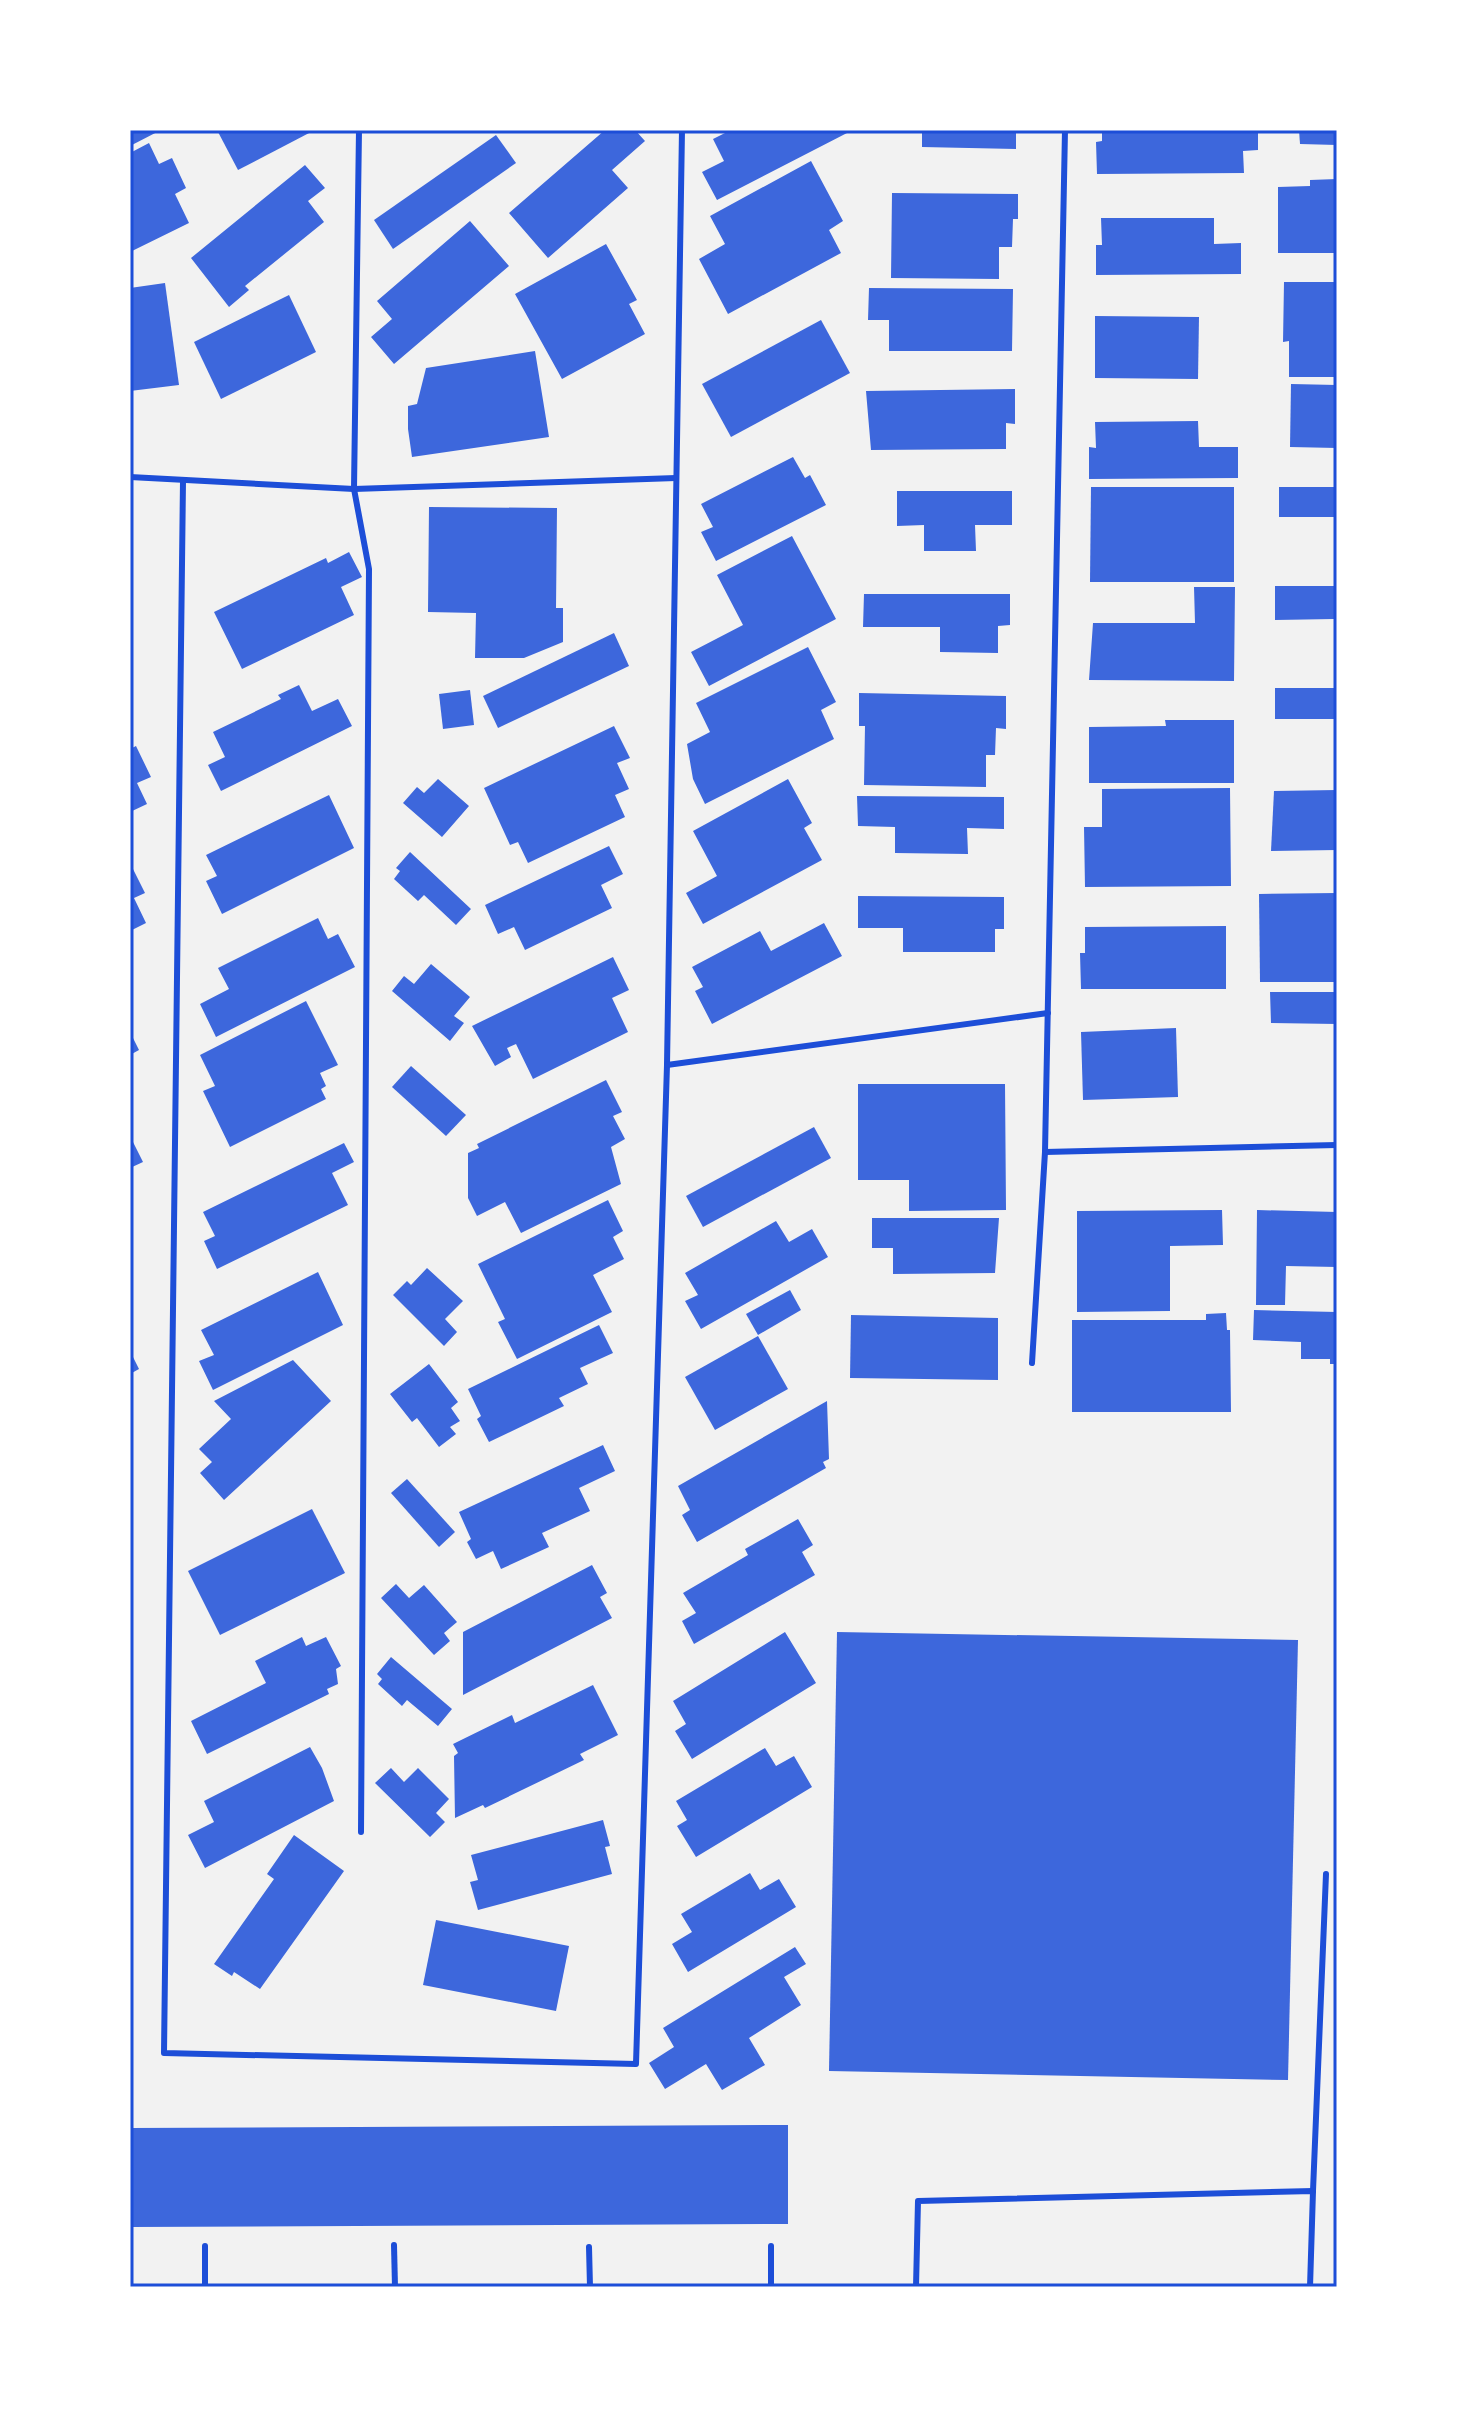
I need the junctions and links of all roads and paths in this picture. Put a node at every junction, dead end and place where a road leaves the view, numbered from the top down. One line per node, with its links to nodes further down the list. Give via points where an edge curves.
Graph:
1 (359, 130): 7 (lane)
2 (682, 130): 5 (lane)
3 (1065, 130): 8 (lane)
4 (130, 477): 6 (lane)
5 (676, 478): 7 (lane); 9 (lane)
6 (183, 481): 7 (lane); 9 (lane, via 164,2053 636,2064)
7 (354, 489): 13 (lane, via 369,569)
8 (1048, 1013): 9 (lane); 11 (lane)
9 (667, 1065)
10 (1337, 1145): 11 (lane)
11 (1045, 1152): 12 (lane)
12 (1032, 1363)
13 (361, 1832)
14 (1326, 1874): 15 (lane)
15 (1313, 2191): 24 (lane, via 918,2201); 25 (lane)
16 (394, 2245): 21 (lane)
17 (205, 2246): 20 (lane)
18 (771, 2246): 23 (lane)
19 (589, 2247): 22 (lane)
20 (205, 2287)
21 (395, 2287)
22 (590, 2287)
23 (771, 2287)
24 (916, 2287)
25 (1310, 2287)

